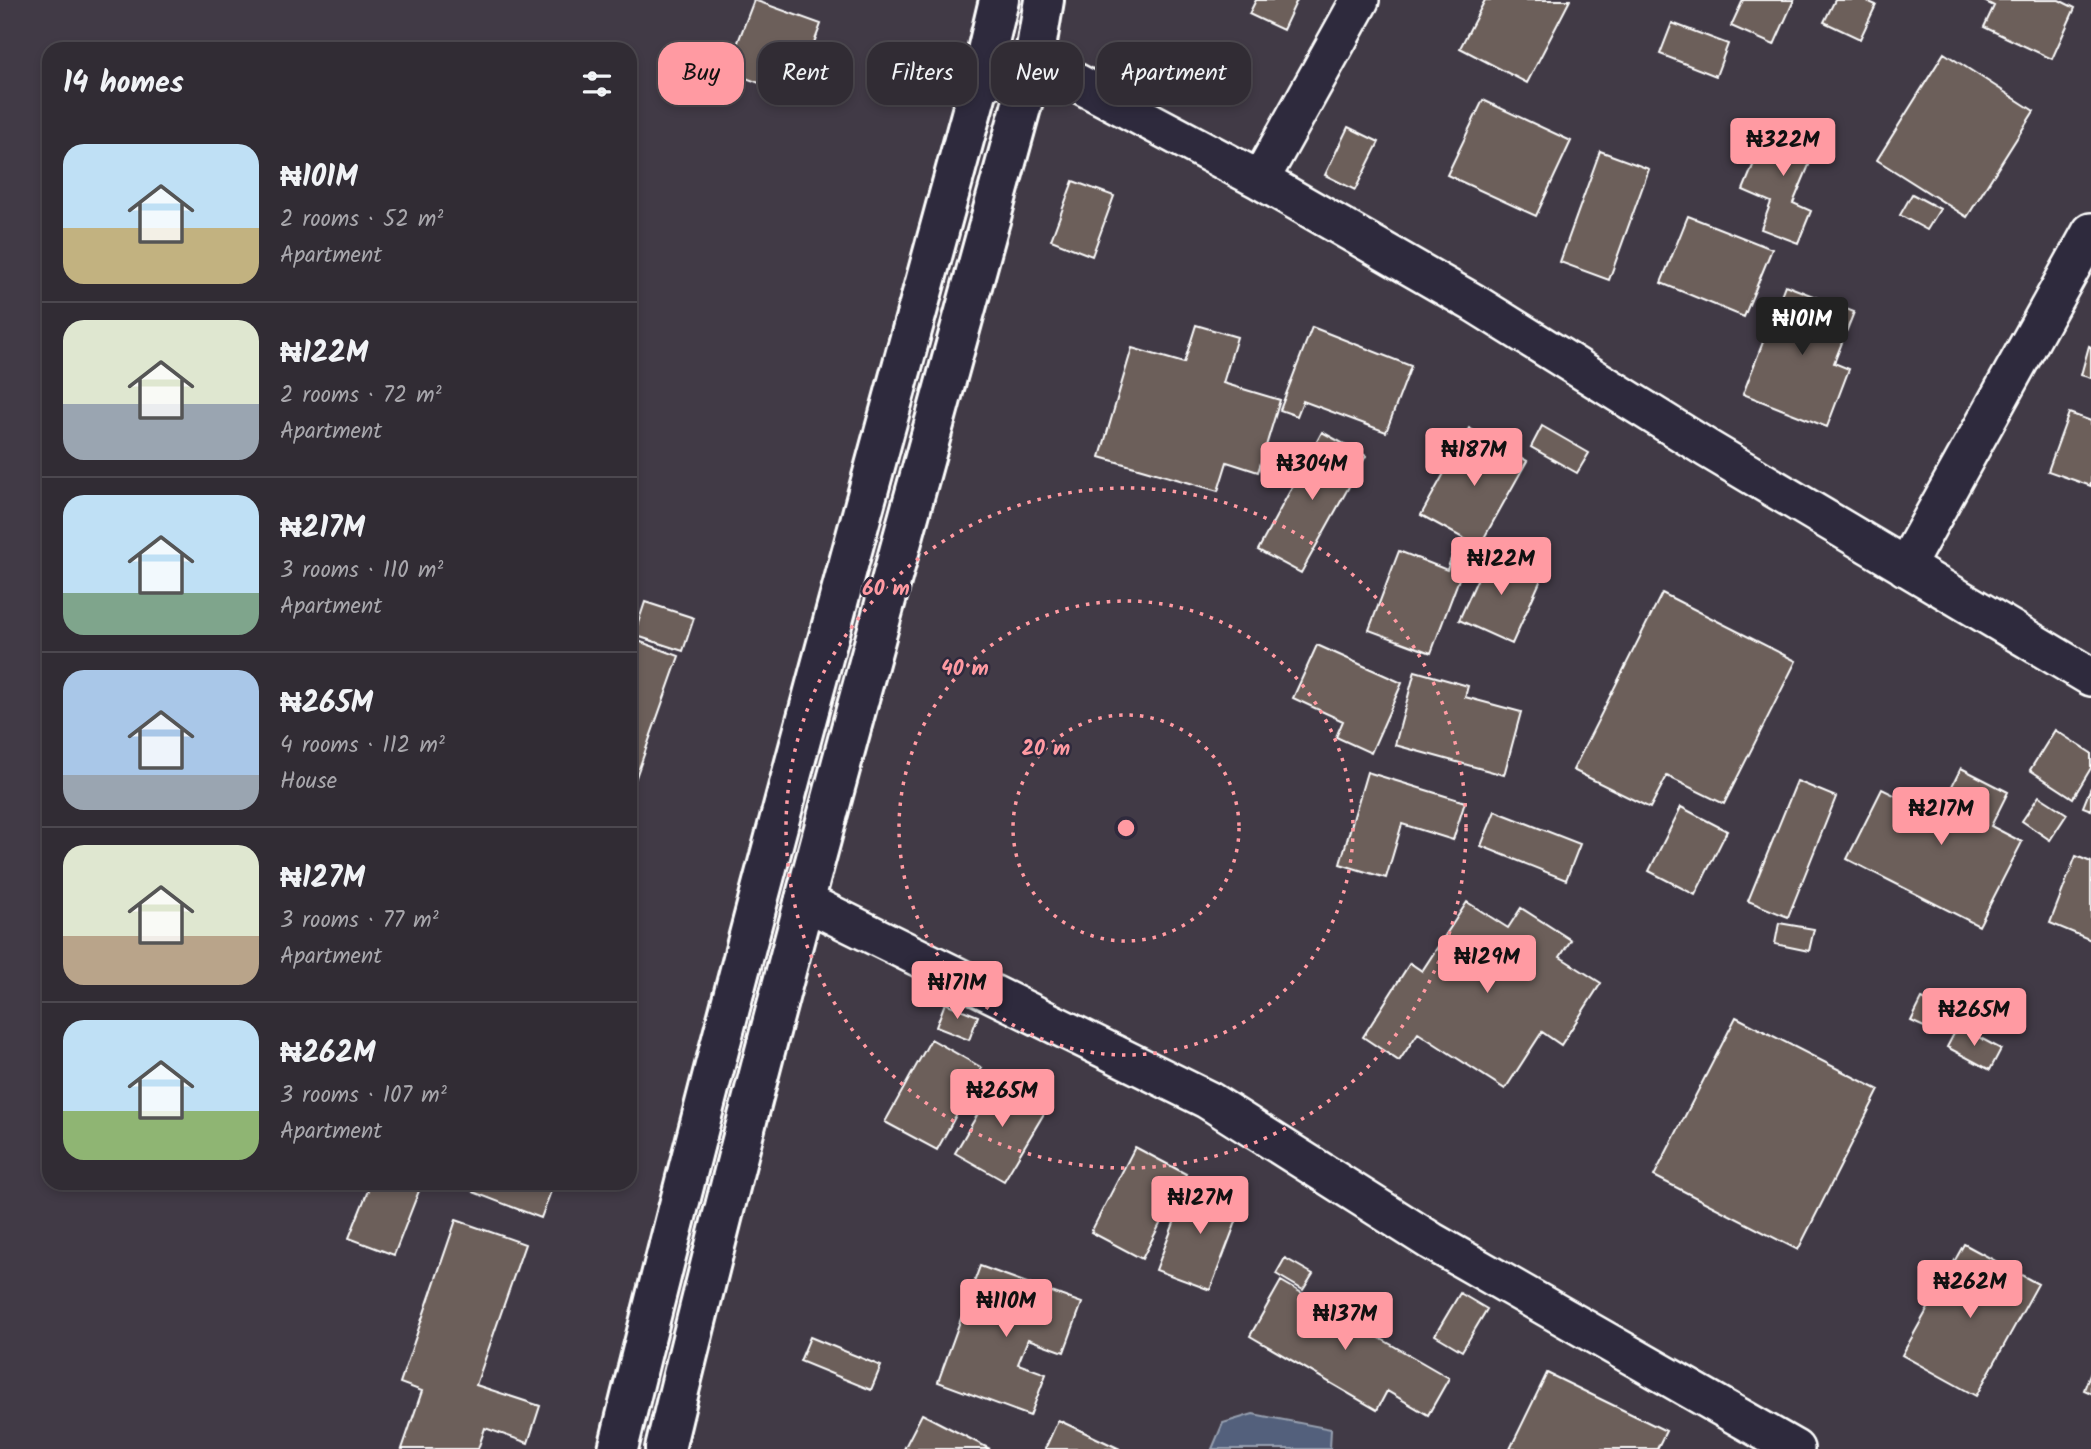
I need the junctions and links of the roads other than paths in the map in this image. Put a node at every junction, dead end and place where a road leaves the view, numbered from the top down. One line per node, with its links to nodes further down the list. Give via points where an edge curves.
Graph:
1 (999, 0): 6 (street)
2 (1044, 0): 4 (street)
3 (1360, 0): 9 (street)
4 (1037, 42)
5 (991, 80): 6 (street)
6 (979, 85): 14 (street, via 760,889)
7 (1083, 86): 9 (street)
8 (1022, 105): 13 (street)
9 (1260, 180): 11 (street, via 1474,303)
10 (2091, 232): 11 (street)
11 (1905, 567): 12 (street)
12 (2091, 677)
13 (804, 901): 15 (street); 16 (street, via 1208,1100 1432,1241)
14 (618, 1449)
15 (665, 1449)
16 (1795, 1449)

